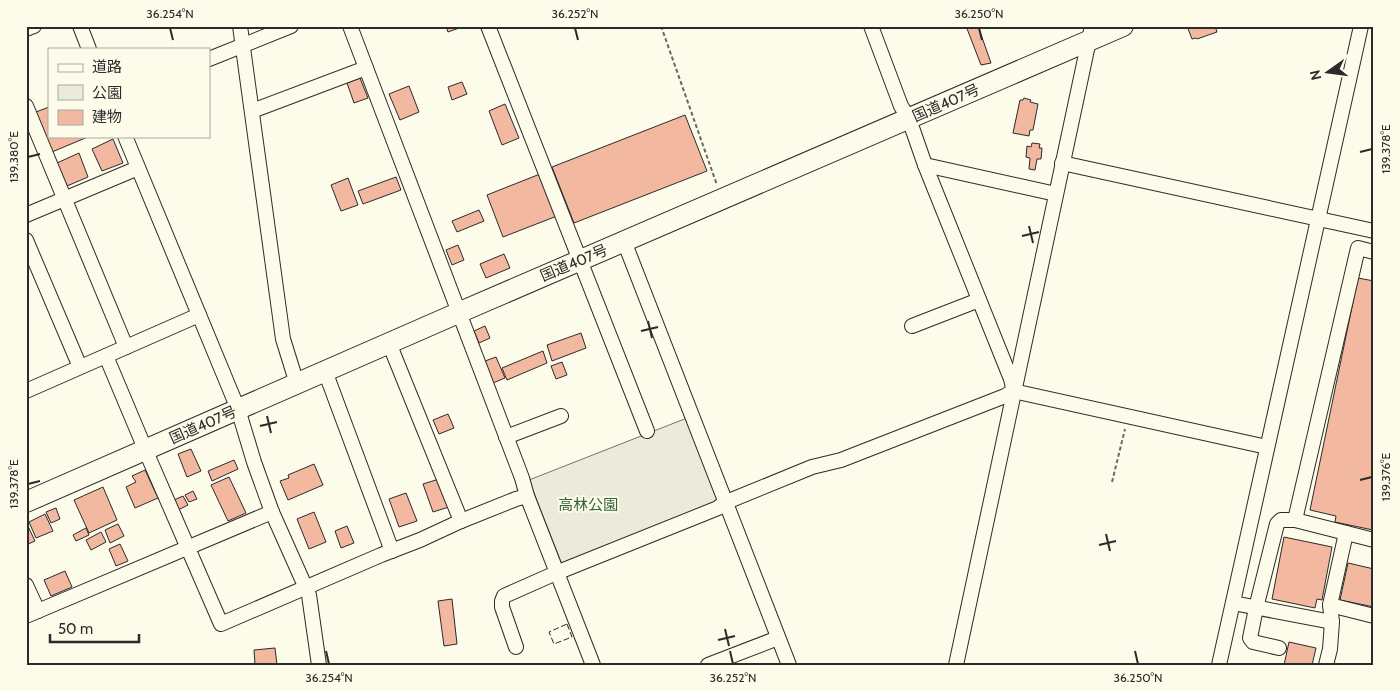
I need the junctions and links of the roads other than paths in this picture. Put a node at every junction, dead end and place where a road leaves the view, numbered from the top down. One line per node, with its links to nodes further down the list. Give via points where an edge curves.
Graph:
1 (34, 26): 10 (street)
2 (80, 26): 13 (street)
3 (240, 26): 12 (street)
4 (291, 26): 12 (street)
5 (350, 26): 15 (street)
6 (488, 26): 31 (street)
7 (871, 26): 18 (street)
8 (1123, 26): 11 (highway, 国道407号)
9 (1360, 26): 26 (street)
10 (26, 29)
11 (1091, 33): 18 (highway, 国道407号); 20 (street)
12 (243, 45): 14 (street); 17 (street)
13 (89, 48)
14 (210, 59)
15 (366, 68): 17 (street); 33 (street)
16 (26, 106): 24 (street)
17 (252, 111): 41 (street, via 283,339)
18 (909, 119): 21 (street); 29 (highway, 国道407号)
19 (126, 138): 22 (street)
20 (1062, 163): 23 (street); 26 (street)
21 (925, 165): 23 (street); 32 (street)
22 (138, 168): 24 (street); 34 (street)
23 (1056, 194): 43 (street)
24 (64, 198): 25 (street); 37 (street)
25 (26, 215)
26 (1317, 218): 27 (street); 48 (street)
27 (1374, 231)
28 (26, 240): 39 (street)
29 (624, 242): 31 (highway, 国道407号); 52 (street)
30 (1374, 252): 54 (street, via 1358,248)
31 (579, 261): 33 (highway, 国道407号); 46 (street)
32 (979, 300): 35 (street); 43 (street)
33 (458, 313): 36 (highway, 国道407号); 47 (street)
34 (199, 315): 37 (street); 44 (street)
35 (912, 326)
36 (390, 343): 40 (highway, 国道407号); 55 (street)
37 (126, 347): 38 (street)
38 (106, 356): 39 (street); 49 (street)
39 (80, 367): 42 (street)
40 (325, 371): 41 (highway, 国道407号); 59 (street)
41 (297, 384): 44 (highway, 国道407号)
42 (28, 386)
43 (1013, 391): 48 (street); 52 (street, via 842,460 812,468); 76 (street)
44 (238, 410): 49 (highway, 国道407号); 53 (street)
45 (561, 416): 47 (street)
46 (647, 431)
47 (506, 437): 50 (street)
48 (1267, 447): 63 (street)
49 (145, 450): 51 (highway, 国道407号); 58 (street)
50 (527, 496): 55 (street); 60 (street)
51 (26, 502)
52 (724, 503): 60 (street); 69 (street)
53 (272, 512): 58 (street); 62 (street)
54 (1295, 520): 56 (street); 65 (street, via 1281,520 1276,524)
55 (461, 521): 59 (street)
56 (1346, 533): 57 (street); 64 (street)
57 (1374, 540)
58 (188, 547): 62 (street, via 221,624); 66 (street)
59 (392, 551): 62 (street)
60 (556, 573): 70 (street, via 504,596 502,606); 73 (street)
61 (26, 586): 66 (street)
62 (306, 588): 72 (street)
63 (1233, 603): 65 (street); 77 (street)
64 (1330, 605): 67 (street); 68 (street)
65 (1256, 608): 68 (street); 71 (street, via 1250,638)
66 (32, 614)
67 (1374, 616)
68 (1332, 622): 78 (street)
69 (778, 638): 74 (street); 75 (street)
70 (516, 647)
71 (1279, 648)
72 (319, 665)
73 (593, 665)
74 (708, 665)
75 (789, 665)
76 (956, 665)
77 (1219, 665)
78 (1326, 665)

